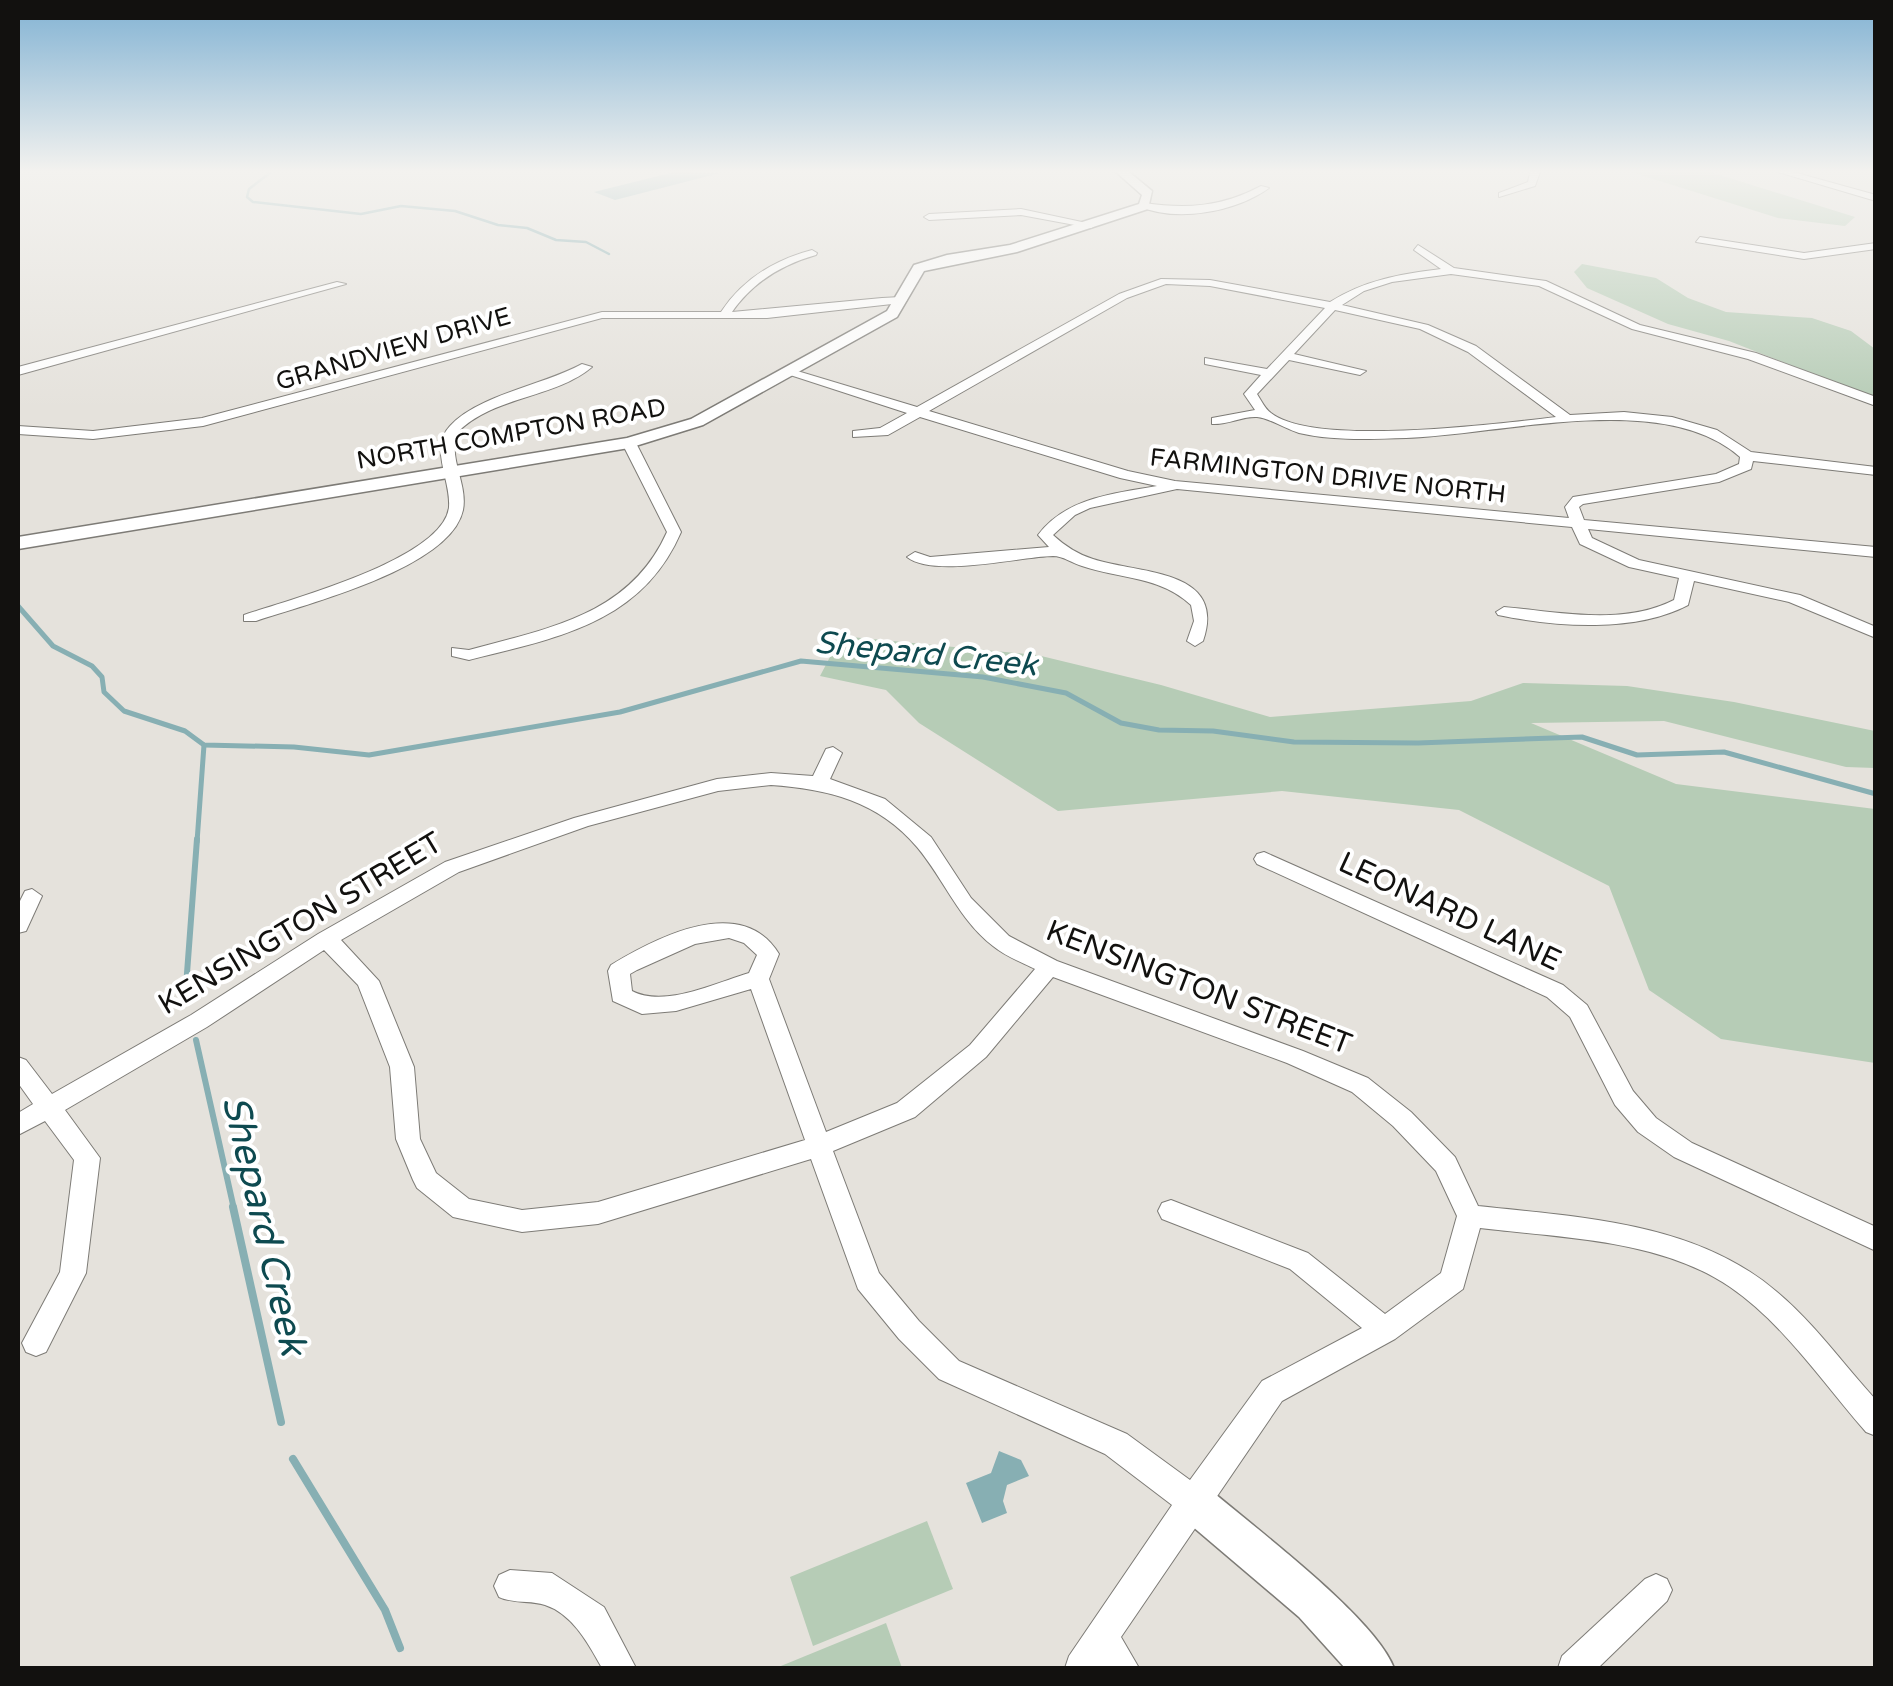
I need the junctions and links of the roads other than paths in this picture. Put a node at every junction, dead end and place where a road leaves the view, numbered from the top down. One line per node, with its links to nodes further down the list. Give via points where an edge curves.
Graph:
1 (1002, 251): 8 (street, NORTH COMPTON ROAD, via 931,263 912,274)
2 (1422, 251): 6 (street)
3 (1769, 251): 4 (street, via 1804,256)
4 (1845, 251)
5 (812, 253): 10 (street, via 754,281)
6 (1451, 271): 9 (street, via 1390,279); 18 (street, via 1542,283 1636,327 1752,356)
7 (342, 284): 14 (street)
8 (901, 300): 10 (street, GRANDVIEW DRIVE); 17 (street, NORTH COMPTON ROAD, via 892,314)
9 (1335, 304): 11 (street); 19 (street, via 1166,281 1123,296); 22 (street, via 1452,339)
10 (724, 316): 23 (street, GRANDVIEW DRIVE, via 602,315 170,429 93,435)
11 (1286, 356): 15 (street); 16 (street)
12 (1209, 361): 16 (street)
13 (586, 366): 27 (street, via 565,381 466,418 446,446)
14 (18, 371)
15 (1360, 371)
16 (1267, 372): 20 (street, via 1250,394)
17 (790, 373): 19 (street, FARMINGTON DRIVE NORTH); 25 (street, NORTH COMPTON ROAD, via 697,422)
18 (1876, 402)
19 (920, 413): 24 (street, via 883,432); 29 (street, FARMINGTON DRIVE NORTH)
20 (1260, 413): 21 (street); 22 (street, via 1301,428 1404,435)
21 (1217, 420)
22 (1568, 420): 26 (street, via 1673,421 1704,428)
23 (18, 430)
24 (858, 434)
25 (628, 443): 27 (street, NORTH COMPTON ROAD); 40 (street, via 674,532 667,558 617,603 469,656)
26 (1747, 456): 28 (street); 30 (street, via 1746,466 1719,478 1578,500 1572,507)
27 (453, 471): 31 (street, NORTH COMPTON ROAD); 37 (street, via 455,514 440,539 414,558)
28 (1876, 471)
29 (1175, 485): 30 (street, FARMINGTON DRIVE NORTH); 32 (street, via 1069,510 1046,535)
30 (1575, 523): 33 (street, FARMINGTON DRIVE NORTH); 35 (street, via 1584,541 1607,554)
31 (18, 543)
32 (1058, 551): 34 (street, via 929,562); 39 (street, via 1178,586 1199,602)
33 (1876, 552)
34 (915, 557)
35 (1687, 576): 36 (street, via 1682,602 1652,616); 38 (street, via 1794,598)
36 (1504, 612)
37 (250, 618)
38 (1876, 633)
39 (1195, 641)
40 (458, 652)
41 (832, 754): 42 (street)
42 (819, 782): 46 (street, KENSINGTON STREET, via 771,778 717,786 581,822 452,867); 47 (street, KENSINGTON STREET, via 878,803 924,842 964,903 1001,941)
43 (1264, 859): 55 (street, LEONARD LANE, via 1555,990 1579,1011 1624,1098 1647,1125 1683,1150)
44 (32, 896): 45 (street)
45 (18, 926)
46 (326, 938): 50 (street, KENSINGTON STREET, via 200,1022); 52 (street, via 368,981 402,1067 408,1139 426,1180 462,1209 522,1221 598,1214)
47 (1049, 967): 52 (street, via 978,1052 906,1110); 54 (street, KENSINGTON STREET, via 1360,1085 1446,1164)
48 (758, 979): 48 (street, via 768,954 757,938 730,930 647,952 618,971 621,995 642,1006); 52 (street)
49 (18, 1066): 50 (street)
50 (49, 1107): 51 (street, KENSINGTON STREET); 57 (street, via 87,1158 73,1273)
51 (18, 1126)
52 (817, 1146): 59 (street, via 868,1280 949,1370 1116,1444)
53 (1171, 1211): 56 (street, via 1299,1261)
54 (1470, 1216): 56 (street, via 1453,1280); 58 (street, via 1646,1239 1702,1258 1766,1298)
55 (1876, 1240)
56 (1385, 1330): 59 (street, via 1272,1391)
57 (36, 1343)
58 (1876, 1422)
59 (1192, 1501): 62 (street); 66 (street, via 1313,1603)
60 (510, 1586): 63 (street, via 552,1589 592,1619)
61 (1656, 1590): 67 (street)
62 (1103, 1640): 64 (street); 65 (street)
63 (620, 1668)
64 (1080, 1668)
65 (1123, 1668)
66 (1373, 1668)
67 (1574, 1668)

